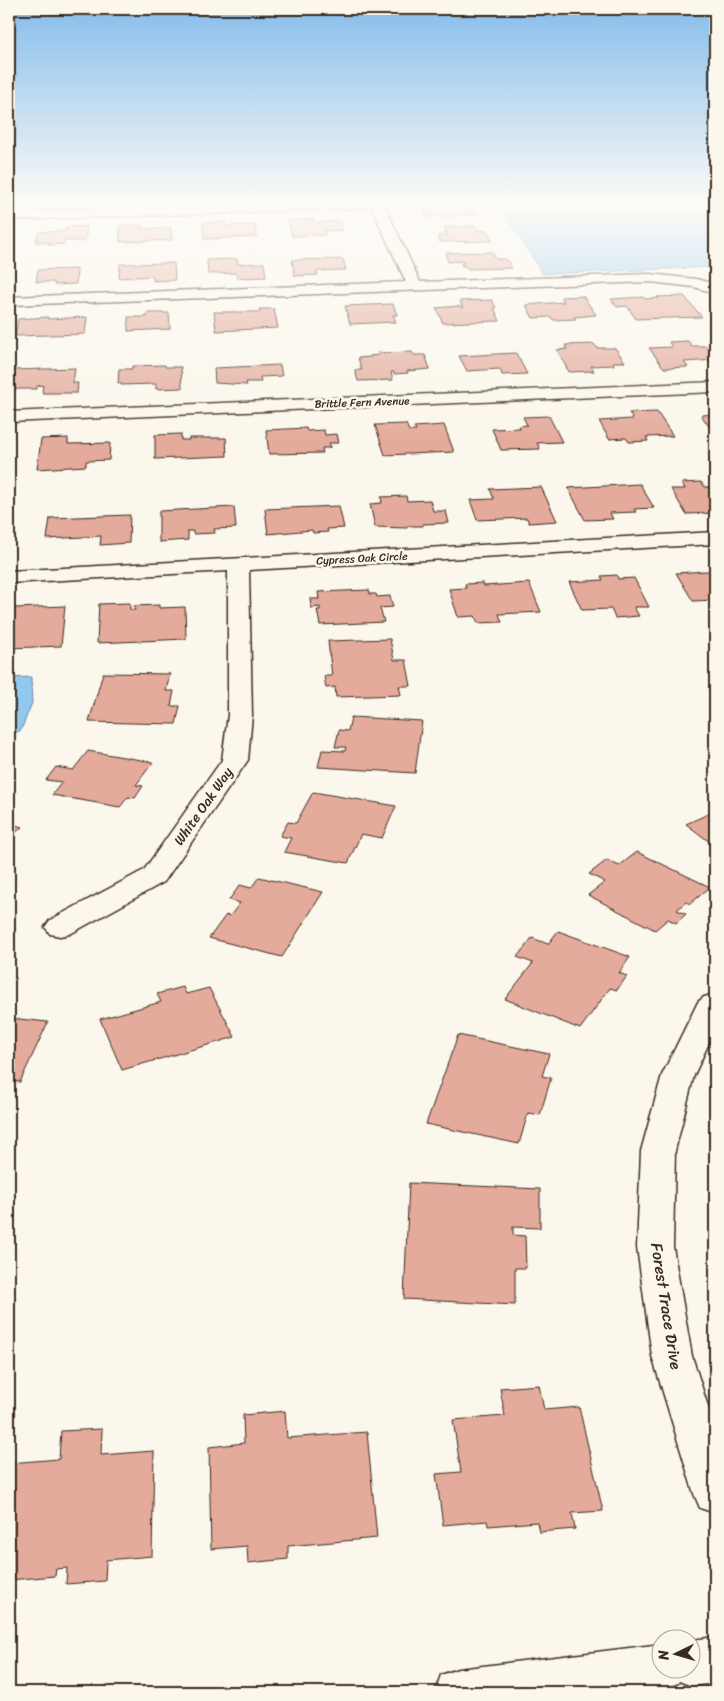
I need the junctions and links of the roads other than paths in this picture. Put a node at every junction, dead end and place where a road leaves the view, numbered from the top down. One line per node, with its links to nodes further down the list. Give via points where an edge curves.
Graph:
1 (412, 281): 4 (street)
2 (562, 281): 4 (street)
3 (682, 281): 5 (street)
4 (415, 287): 6 (street)
5 (715, 289)
6 (9, 302)
7 (715, 387): 8 (street, Brittle Fern Avenue)
8 (9, 417)
9 (715, 538): 10 (street, Cypress Oak Circle)
10 (238, 565): 11 (street, Cypress Oak Circle); 12 (street, White Oak Way, via 240,715 235,760 154,876)
11 (9, 577)
12 (60, 927)
13 (715, 1004): 14 (street, Forest Trace Drive, via 709,1010 678,1075 658,1151 655,1246 672,1356)
14 (715, 1494)
15 (715, 1660): 16 (street)
16 (702, 1662)
17 (652, 1668): 18 (street)
18 (458, 1692)

